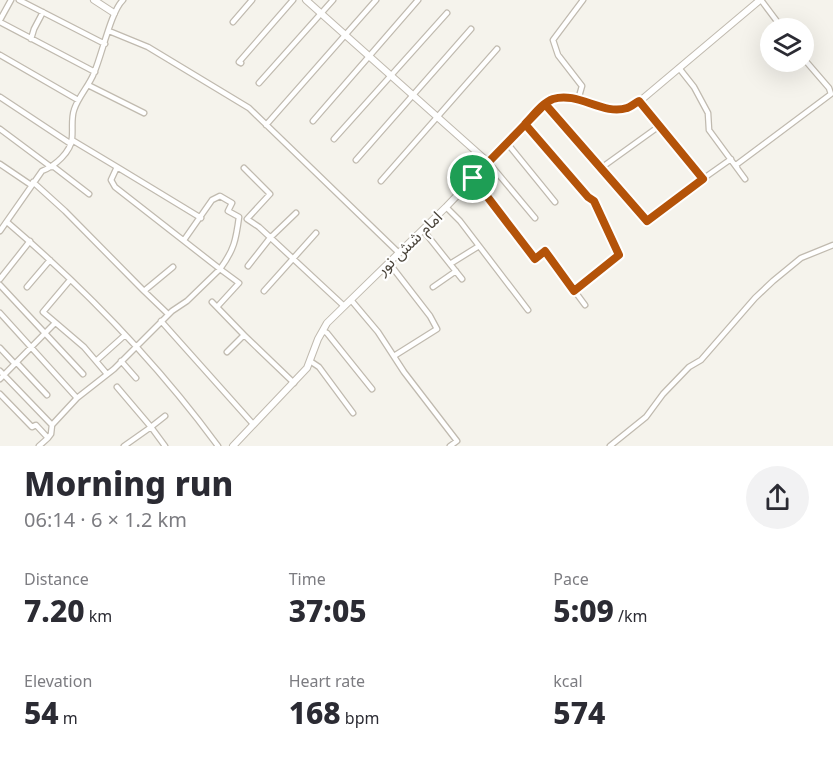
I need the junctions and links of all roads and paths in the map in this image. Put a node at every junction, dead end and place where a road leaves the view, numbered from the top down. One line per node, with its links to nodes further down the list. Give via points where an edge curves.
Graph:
1 (11, 0): 18 (street)
2 (19, 0): 13 (street)
3 (94, 0): 14 (street)
4 (123, 0): 14 (street)
5 (252, 0): 19 (street)
6 (293, 0): 28 (street)
7 (306, 0): 16 (street)
8 (333, 0): 16 (street)
9 (376, 0): 22 (street)
10 (418, 0): 27 (street)
11 (583, 0): 37 (street, via 553,40 558,56 582,86)
12 (761, 0): 17 (street); 29 (street)
13 (43, 12): 23 (street); 24 (street)
14 (114, 13): 21 (street)
15 (447, 13): 32 (street)
16 (321, 14): 22 (street); 33 (street)
17 (774, 18)
18 (0, 21): 23 (street)
19 (233, 22)
20 (471, 28): 35 (street)
21 (109, 31): 24 (street); 45 (street, via 148,47 249,108)
22 (345, 35): 27 (street); 45 (street)
23 (31, 39): 31 (street)
24 (105, 44): 31 (street)
25 (497, 48): 42 (street)
26 (0, 55): 38 (street)
27 (369, 56): 32 (street); 43 (street)
28 (240, 63)
29 (679, 68): 39 (street); 51 (street, via 708,112 709,130)
30 (814, 71): 57 (street, via 831,94)
31 (95, 72): 34 (street)
32 (391, 75): 35 (street); 48 (street)
33 (259, 83)
34 (88, 85): 38 (street); 41 (street)
35 (414, 94): 42 (street); 52 (street)
36 (0, 97): 49 (street)
37 (578, 99): 39 (street, via 614,110); 40 (street, via 562,98)
38 (78, 100): 49 (street, via 73,113)
39 (639, 101): 46 (street)
40 (545, 104): 44 (street, امام شش نور); 59 (street)
41 (144, 113)
42 (438, 116): 53 (street); 63 (street)
43 (313, 121)
44 (525, 124): 50 (street, امام شش نور); 98 (street, via 594,201 619,255)
45 (266, 125): 80 (street)
46 (658, 127): 59 (street); 61 (street)
47 (0, 129): 55 (street)
48 (334, 139)
49 (72, 142): 55 (street); 56 (street)
50 (507, 143): 53 (street, امام شش نور); 66 (street)
51 (731, 159): 57 (street); 61 (street)
52 (356, 160)
53 (489, 163): 60 (street, امام شش نور); 70 (street)
54 (0, 164): 64 (street)
55 (51, 167): 64 (street, via 42,171); 65 (street)
56 (117, 167): 69 (street); 76 (street, via 111,180 115,187)
57 (737, 167): 62 (street)
58 (244, 168): 75 (street, via 270,194 247,219)
59 (601, 168): 61 (street, via 647,221)
60 (473, 178): 67 (street, امام شش نور); 98 (street, via 535,259 545,251)
61 (703, 179)
62 (745, 179)
63 (381, 181)
64 (32, 184): 71 (street); 96 (street, via 65,211)
65 (88, 194)
66 (555, 202)
67 (446, 207): 72 (street, امام شش نور); 79 (street)
68 (296, 213): 75 (street)
69 (201, 218): 76 (street); 87 (street, via 212,200 220,196 232,203 228,211 239,217 231,255)
70 (535, 218)
71 (7, 222): 73 (street); 77 (street)
72 (423, 230): 80 (street, امام شش نور); 84 (street)
73 (0, 231)
74 (316, 233): 81 (street)
75 (270, 238): 81 (street); 85 (street)
76 (184, 240): 87 (street)
77 (30, 241): 82 (street); 89 (street)
78 (833, 245): 144 (street, via 801,258 773,281 701,360 663,394 646,417)
79 (479, 246): 84 (street); 104 (street)
80 (399, 254): 83 (street, امام شش نور)
81 (293, 258): 97 (street); 102 (street)
82 (50, 260): 92 (street); 95 (street)
83 (389, 263): 99 (street, امام شش نور); 117 (street, via 437,329)
84 (450, 264): 88 (street)
85 (248, 266)
86 (173, 267): 96 (street)
87 (220, 269): 103 (street, via 239,283); 106 (street, via 188,301)
88 (456, 271): 91 (street); 94 (street)
89 (2, 272): 90 (street)
90 (0, 279)
91 (462, 279)
92 (70, 280): 108 (street, via 43,312); 111 (street)
93 (0, 285): 110 (street)
94 (433, 286)
95 (27, 287)
96 (144, 291): 106 (street)
97 (264, 291)
98 (574, 291): 101 (street)
99 (351, 300): 102 (street, امام شش نور); 117 (street)
100 (212, 302): 103 (street)
101 (585, 305)
102 (344, 306): 109 (street, امام شش نور)
103 (217, 307): 112 (street)
104 (528, 310)
105 (0, 313): 113 (street)
106 (168, 314): 107 (street)
107 (161, 321): 114 (street); 134 (street)
108 (55, 323): 110 (street); 120 (street)
109 (322, 331): 119 (street, امام شش نور); 128 (street)
110 (45, 333): 113 (street); 122 (street)
111 (125, 335): 114 (street); 120 (street)
112 (244, 335): 116 (street); 126 (street)
113 (30, 346): 121 (street); 131 (street)
114 (135, 346): 118 (street); 141 (street)
115 (0, 348): 121 (street)
116 (226, 352)
117 (394, 356): 143 (street, via 457,441)
118 (121, 361): 123 (street); 125 (street)
119 (310, 361): 126 (street, امام شش نور); 132 (street)
120 (96, 362): 123 (street)
121 (15, 364): 124 (street); 130 (street)
122 (83, 374)
123 (107, 374): 131 (street)
124 (1, 375): 135 (street)
125 (136, 378)
126 (294, 383): 134 (street, امام شش نور)
127 (117, 387): 136 (street)
128 (372, 389)
129 (0, 394): 137 (street)
130 (47, 395)
131 (77, 398): 135 (street)
132 (353, 413)
133 (165, 416): 136 (street)
134 (253, 424): 142 (street, امام شش نور)
135 (52, 425): 137 (street)
136 (151, 427): 139 (street); 140 (street)
137 (48, 438): 138 (street)
138 (39, 446)
139 (124, 446)
140 (165, 446)
141 (218, 446)
142 (233, 446)
143 (450, 446)
144 (610, 446)

